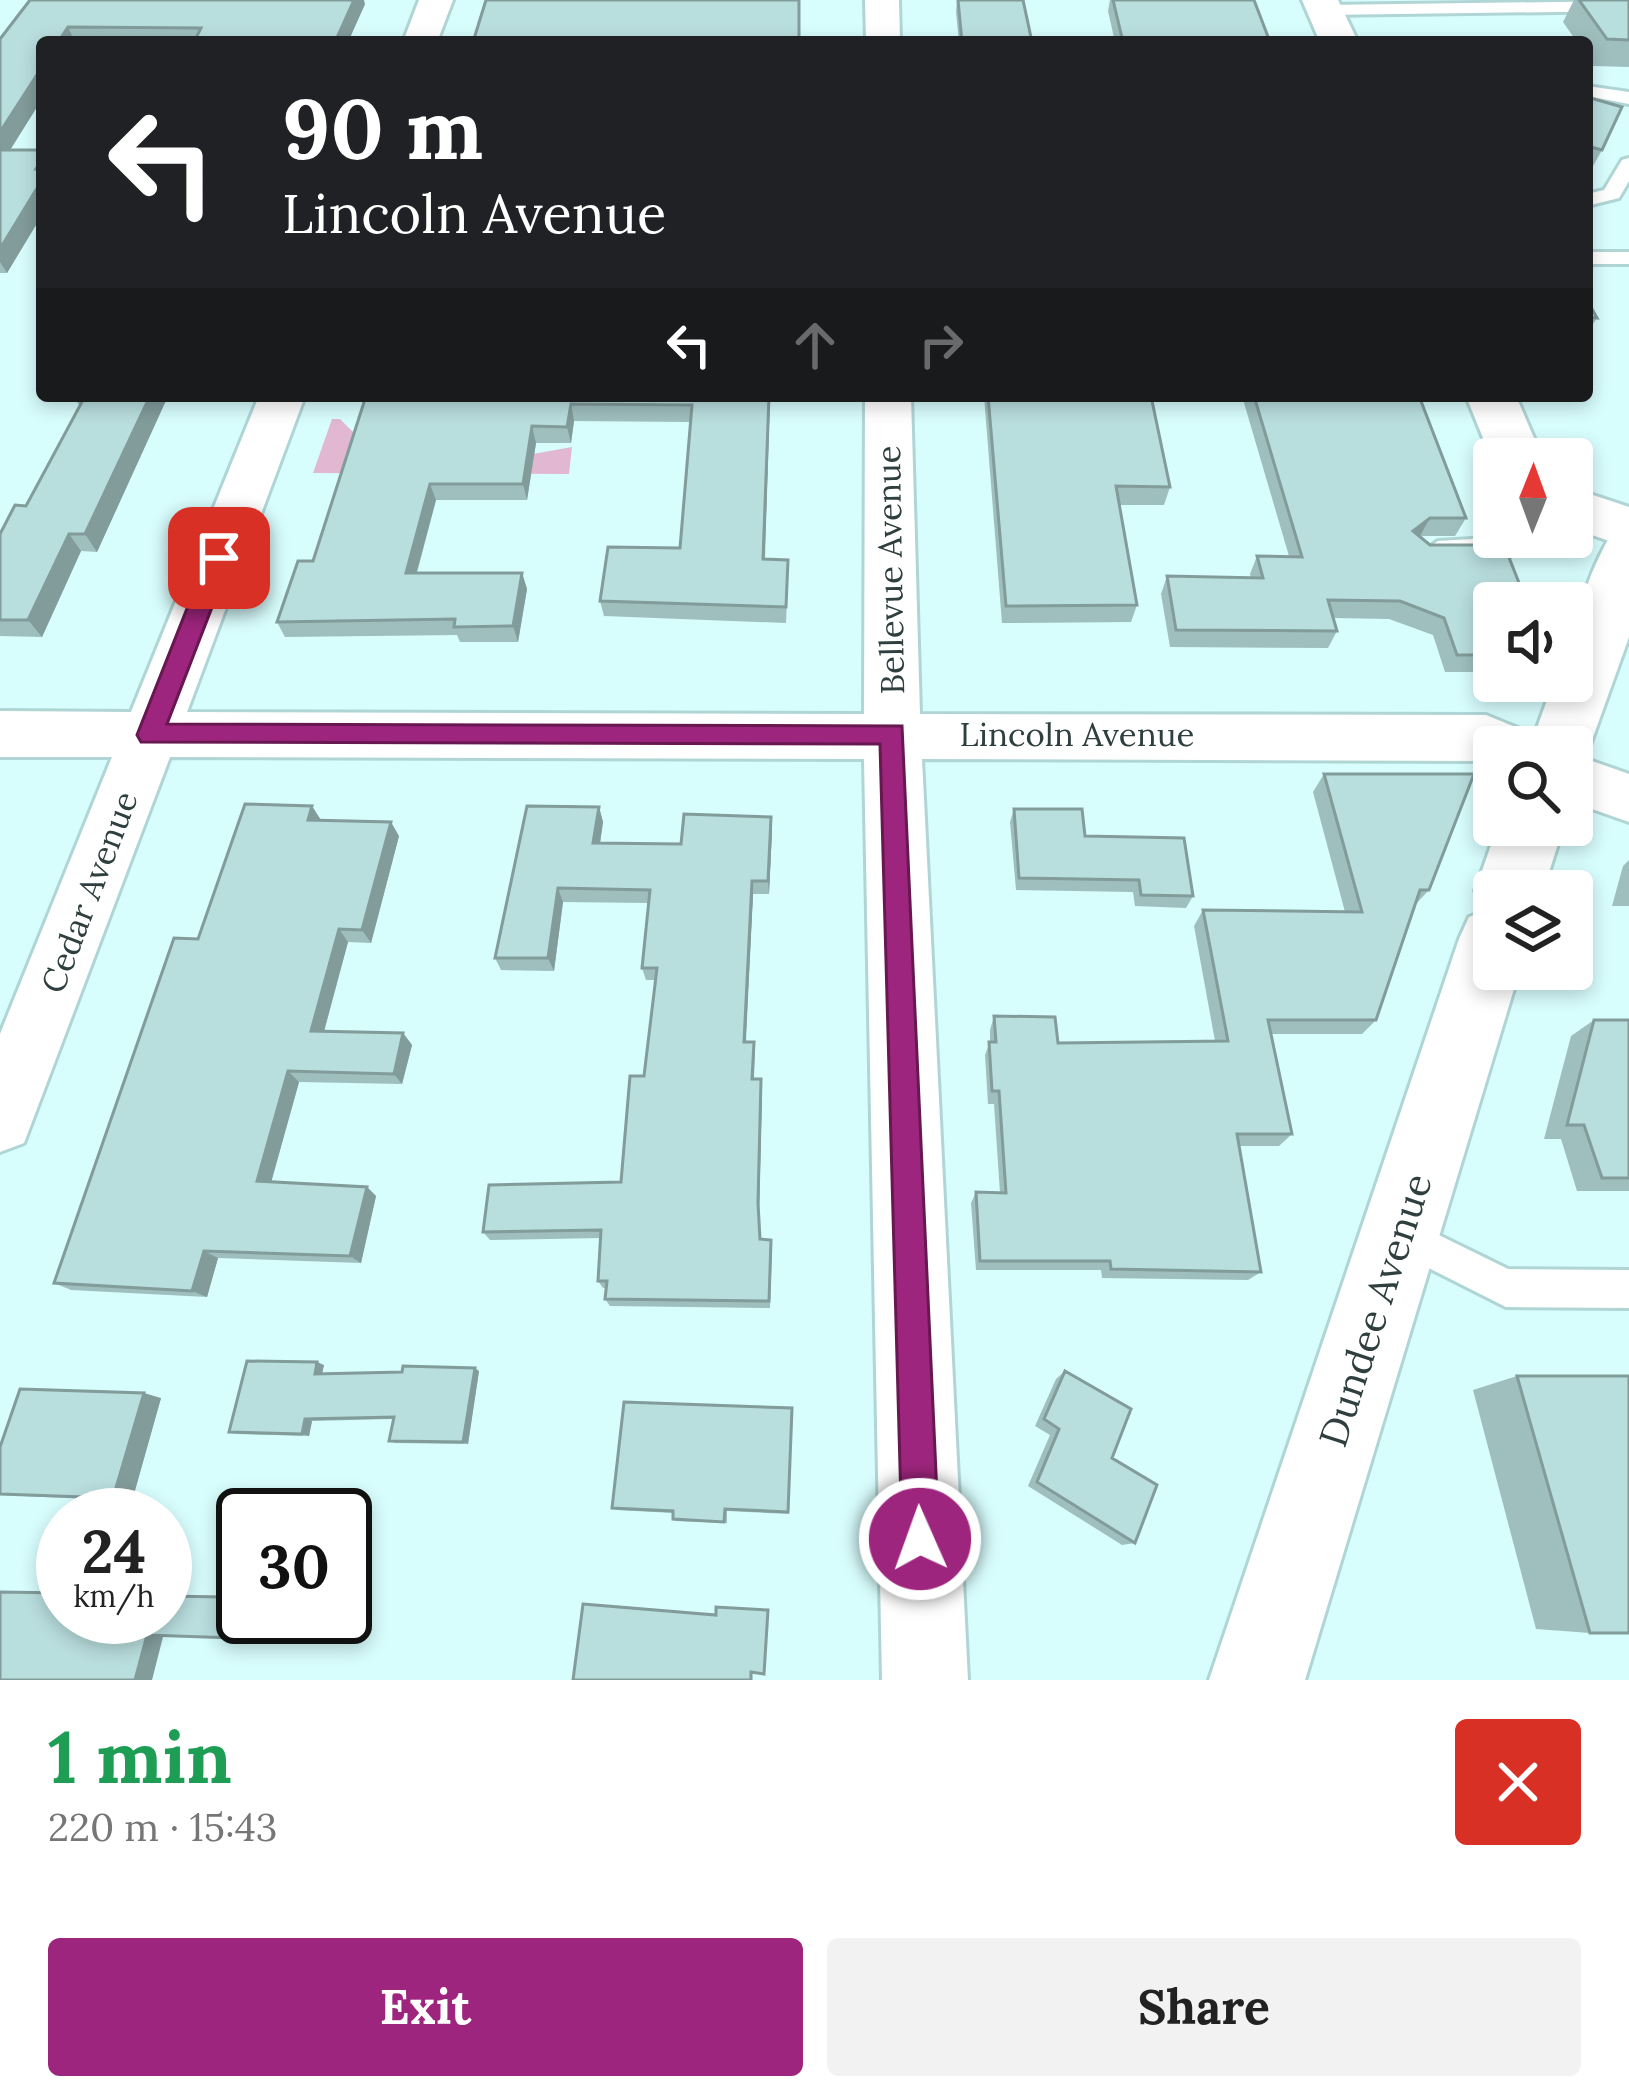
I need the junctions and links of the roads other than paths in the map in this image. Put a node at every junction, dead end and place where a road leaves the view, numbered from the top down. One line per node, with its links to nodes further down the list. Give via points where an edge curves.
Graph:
1 (436, 0): 5 (street)
2 (882, 0): 6 (street)
3 (1629, 6): 4 (lane)
4 (1328, 17)
5 (422, 36)
6 (883, 36)
7 (1593, 92): 8 (lane)
8 (1629, 98)
9 (1629, 164): 10 (lane, via 1612,194)
10 (1593, 199)
11 (1593, 258): 12 (lane)
12 (1629, 258)
13 (280, 402): 25 (street, Cedar Avenue)
14 (888, 402): 23 (street, Bellevue Avenue)
15 (1493, 402): 16 (main road)
16 (1508, 438)
17 (1593, 515): 18 (main road)
18 (1629, 529)
19 (1420, 550): 20 (lane)
20 (1473, 550)
21 (1629, 552): 22 (main road)
22 (1568, 726)
23 (892, 733): 25 (street, Lincoln Avenue); 26 (street, Lincoln Avenue); 33 (street, Bellevue Avenue)
24 (0, 734): 25 (street, Lincoln Avenue)
25 (150, 735): 30 (street, Cedar Avenue)
26 (1473, 738)
27 (1593, 785): 28 (street)
28 (1629, 798)
29 (1478, 990): 31 (main road, Dundee Avenue)
30 (0, 1119)
31 (1400, 1234): 32 (lane, via 1506,1288); 34 (main road, Dundee Avenue)
32 (1629, 1288)
33 (925, 1680)
34 (1257, 1680)

